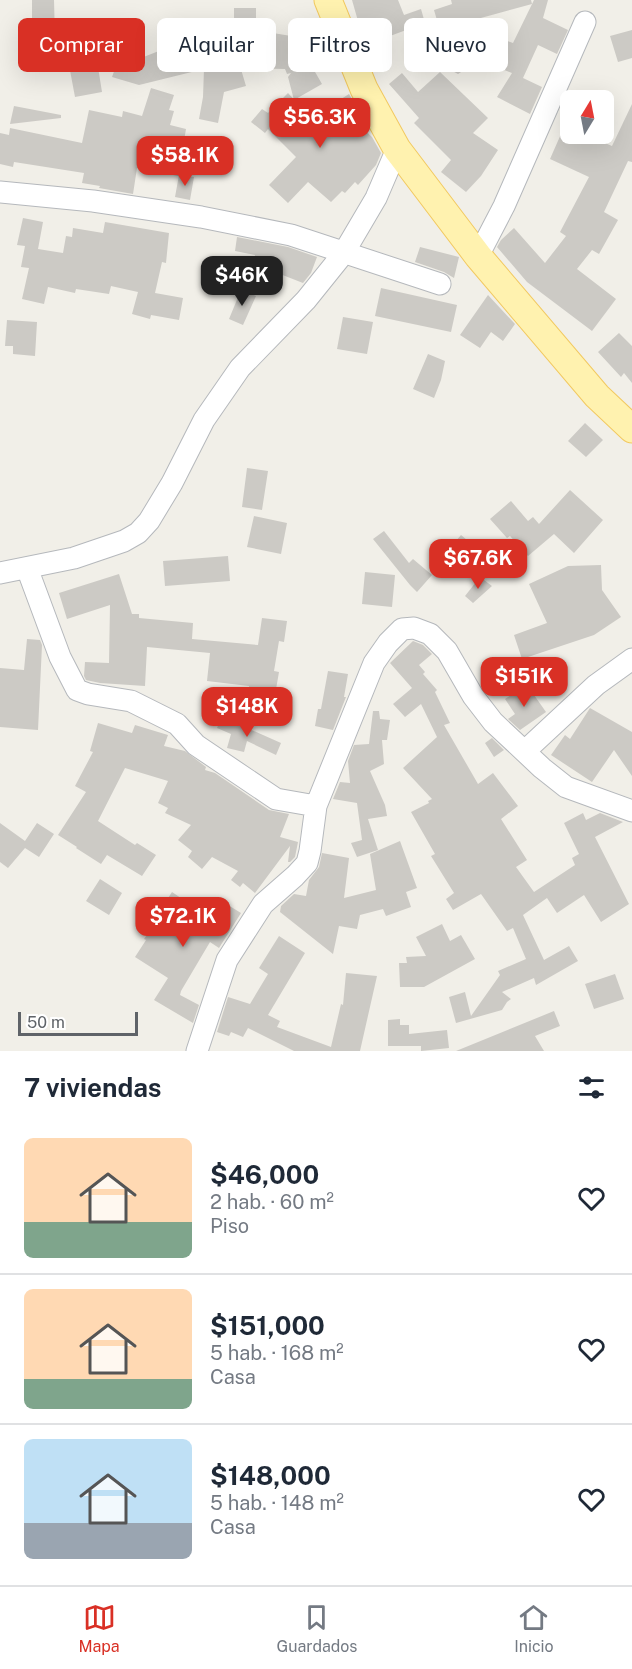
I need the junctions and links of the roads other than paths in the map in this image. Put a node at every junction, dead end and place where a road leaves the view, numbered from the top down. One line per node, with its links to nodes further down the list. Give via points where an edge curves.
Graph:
1 (328, 0): 3 (main road, via 364,89)
2 (585, 22): 6 (street, via 504,206)
3 (396, 149): 5 (street, via 376,198); 6 (main road)
4 (0, 192): 5 (street, via 201,217 291,235)
5 (343, 254): 7 (street); 9 (street, via 306,300 240,368 204,420 172,483 138,533 74,558)
6 (478, 255): 8 (main road, via 597,396)
7 (440, 284)
8 (632, 429)
9 (27, 568): 10 (street); 13 (street, via 60,657 77,690 131,701 177,724 196,745 276,799)
10 (0, 573)
11 (632, 659): 12 (street, via 596,685)
12 (525, 751): 13 (street, via 493,722 447,651 430,634 414,628 402,629 374,663); 14 (street, via 566,787)
13 (316, 806): 15 (street, via 307,863 263,904 227,960)
14 (632, 811)
15 (197, 1051)

